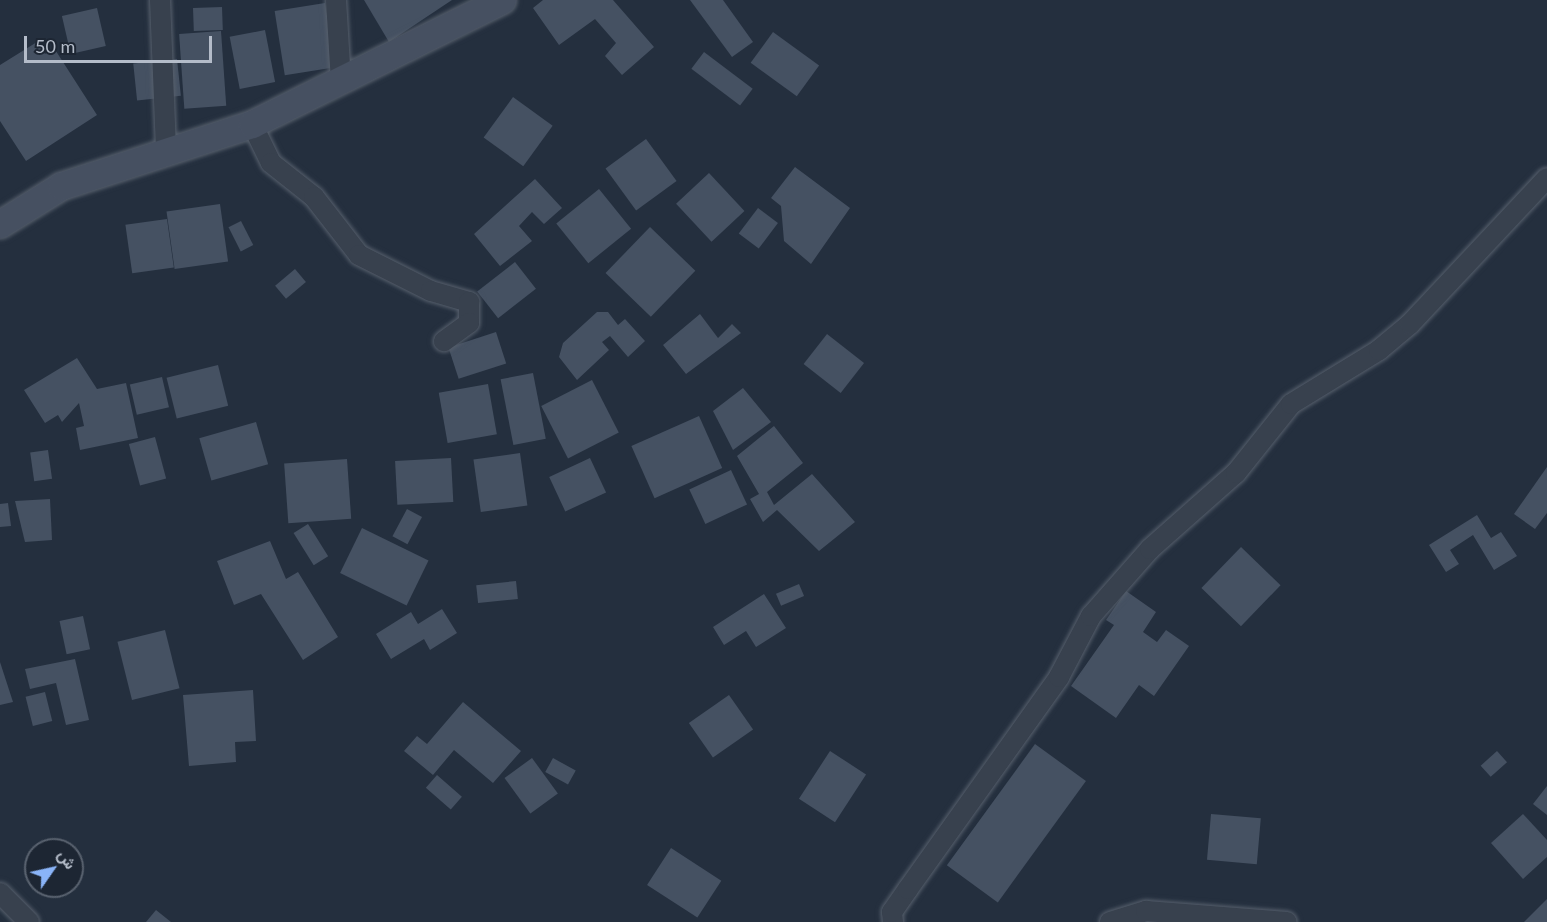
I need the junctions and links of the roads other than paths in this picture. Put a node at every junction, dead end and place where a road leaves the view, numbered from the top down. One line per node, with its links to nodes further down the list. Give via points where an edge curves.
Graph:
1 (160, 0): 6 (street)
2 (336, 0): 4 (street)
3 (502, 0): 4 (main road)
4 (341, 82): 5 (main road)
5 (252, 124): 6 (main road); 9 (street, via 271,163 314,197 359,255 431,291 469,302 469,323)
6 (166, 151): 8 (main road, via 61,186)
7 (1547, 178): 12 (street, via 1410,324 1379,350 1291,404 1236,473 1150,549 1091,616 1059,677 892,912)
8 (0, 224)
9 (444, 340)
10 (0, 893): 11 (street)
11 (29, 922)
12 (893, 922)
13 (1110, 922): 14 (street, via 1146,911)
14 (1287, 922)

